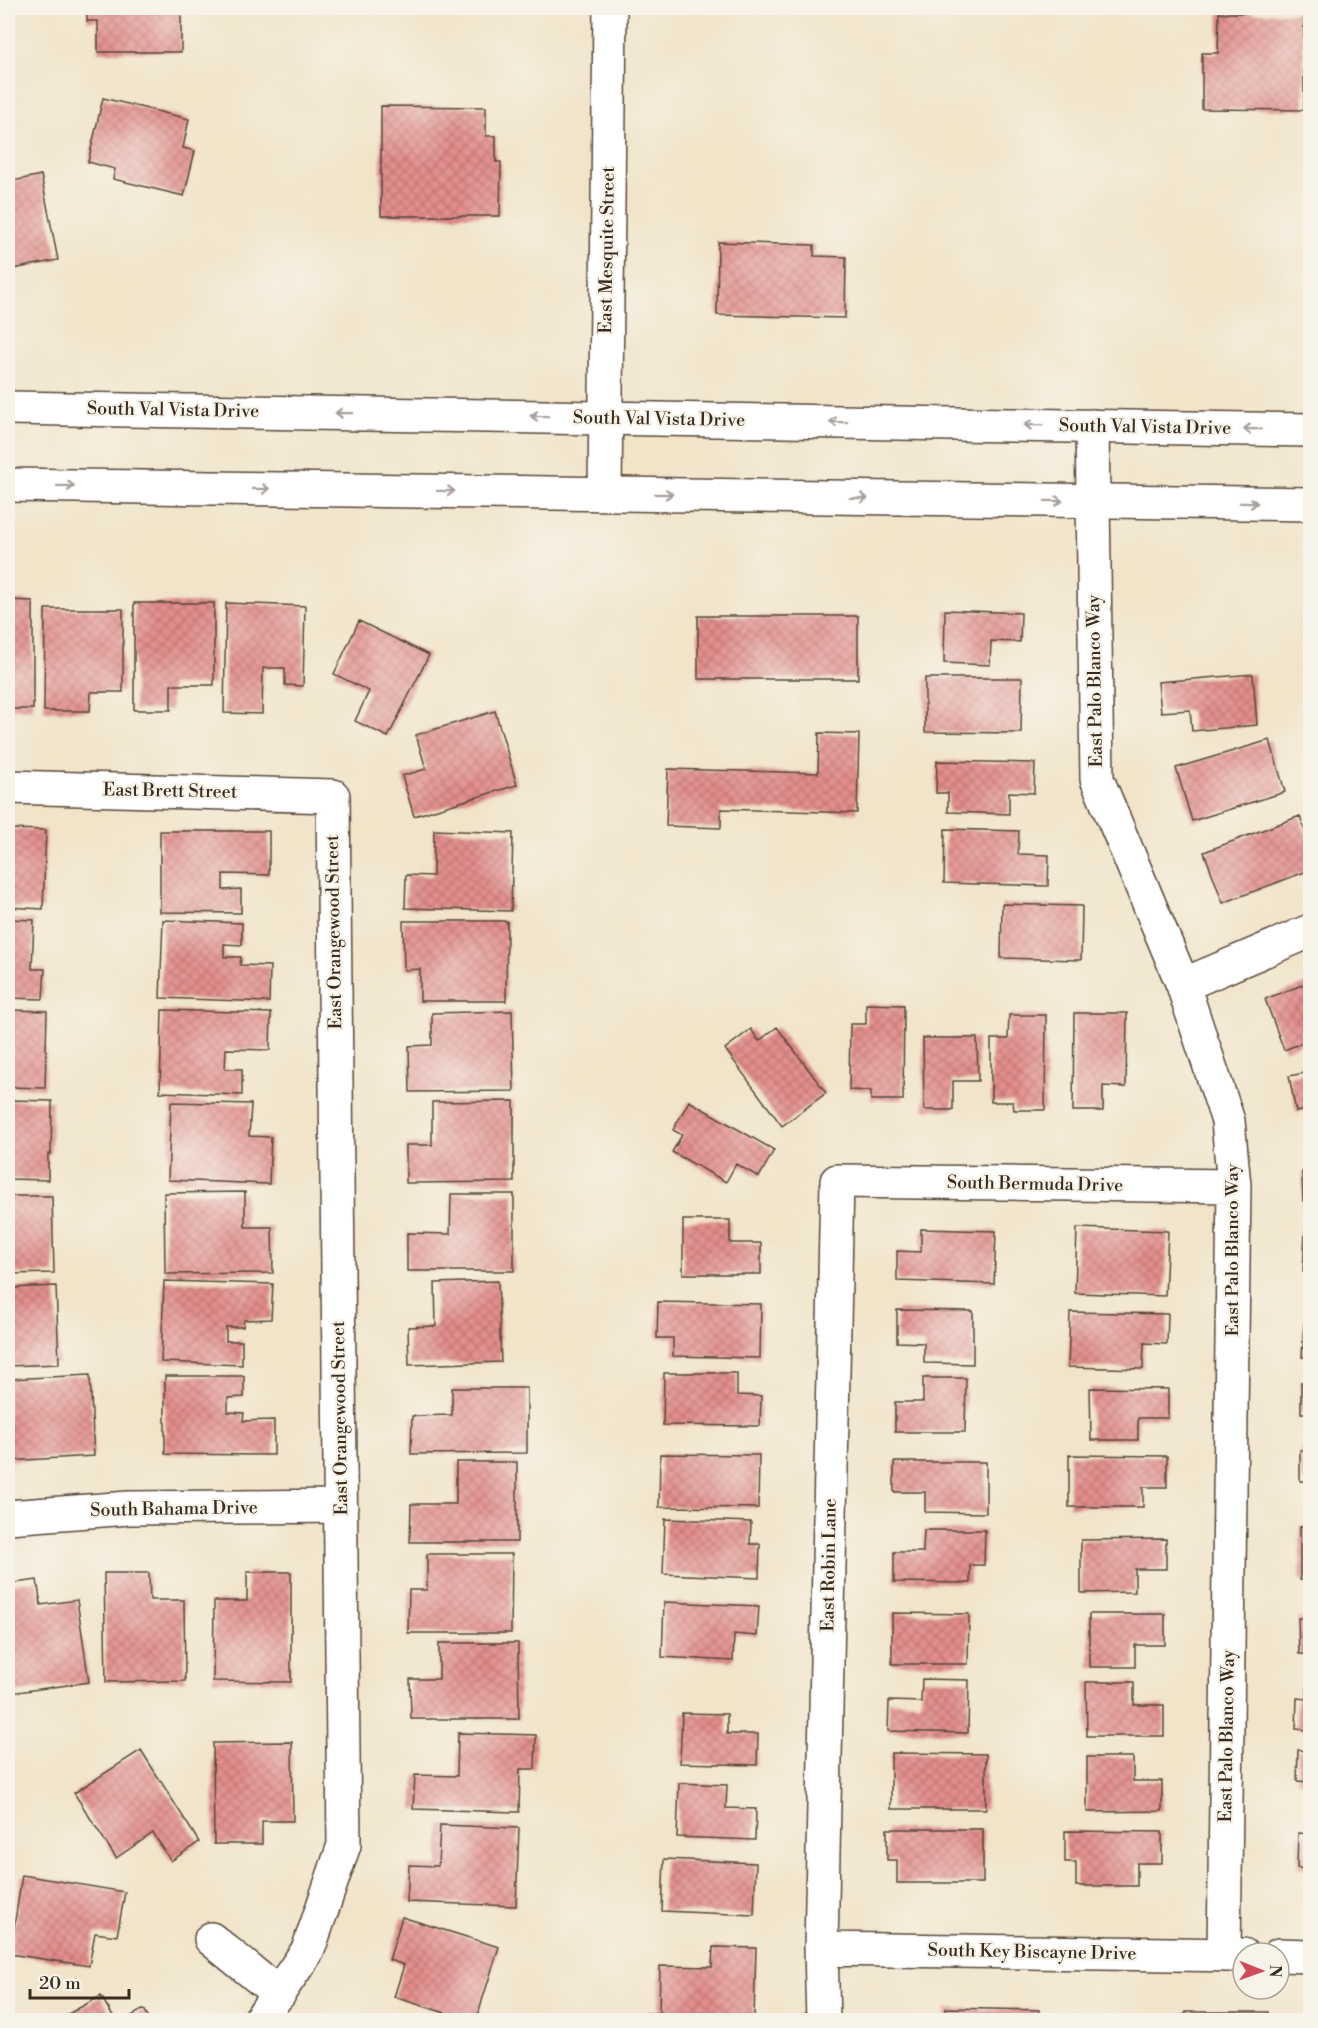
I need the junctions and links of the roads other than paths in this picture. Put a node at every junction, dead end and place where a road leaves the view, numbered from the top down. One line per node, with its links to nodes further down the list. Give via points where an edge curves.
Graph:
1 (610, 8): 3 (street, East Mesquite Street)
2 (8, 408): 3 (street, South Val Vista Drive, one-way to 2)
3 (606, 417): 4 (street, South Val Vista Drive, one-way to 3); 7 (street, East Mesquite Street)
4 (1092, 426): 5 (street, South Val Vista Drive, one-way to 4); 8 (street, East Palo Blanco Way)
5 (1311, 430)
6 (8, 485): 7 (street, one-way to 7)
7 (605, 493): 8 (street, one-way to 8)
8 (1092, 501): 9 (street, one-way to 9); 13 (street, East Palo Blanco Way, via 1097,779)
9 (1311, 504)
10 (8, 787): 11 (street, East Brett Street)
11 (333, 796): 16 (street, East Orangewood Street)
12 (1311, 931): 13 (street)
13 (1184, 985): 15 (street, East Palo Blanco Way, via 1228,1121)
14 (837, 1181): 15 (street, South Bermuda Drive); 20 (street, East Robin Lane)
15 (1234, 1186): 19 (street, East Palo Blanco Way)
16 (341, 1506): 17 (street, South Bahama Drive, via 129,1508); 24 (street, East Orangewood Street, via 344,1845 308,1950)
17 (8, 1517)
18 (211, 1939): 24 (street)
19 (1234, 1941)
20 (821, 1949): 21 (street, South Key Biscayne Drive); 26 (street, East Robin Lane)
21 (1231, 1955)
22 (1291, 1955): 23 (street)
23 (1311, 1956)
24 (279, 1994): 25 (street, East Orangewood Street)
25 (260, 2020)
26 (823, 2020)

